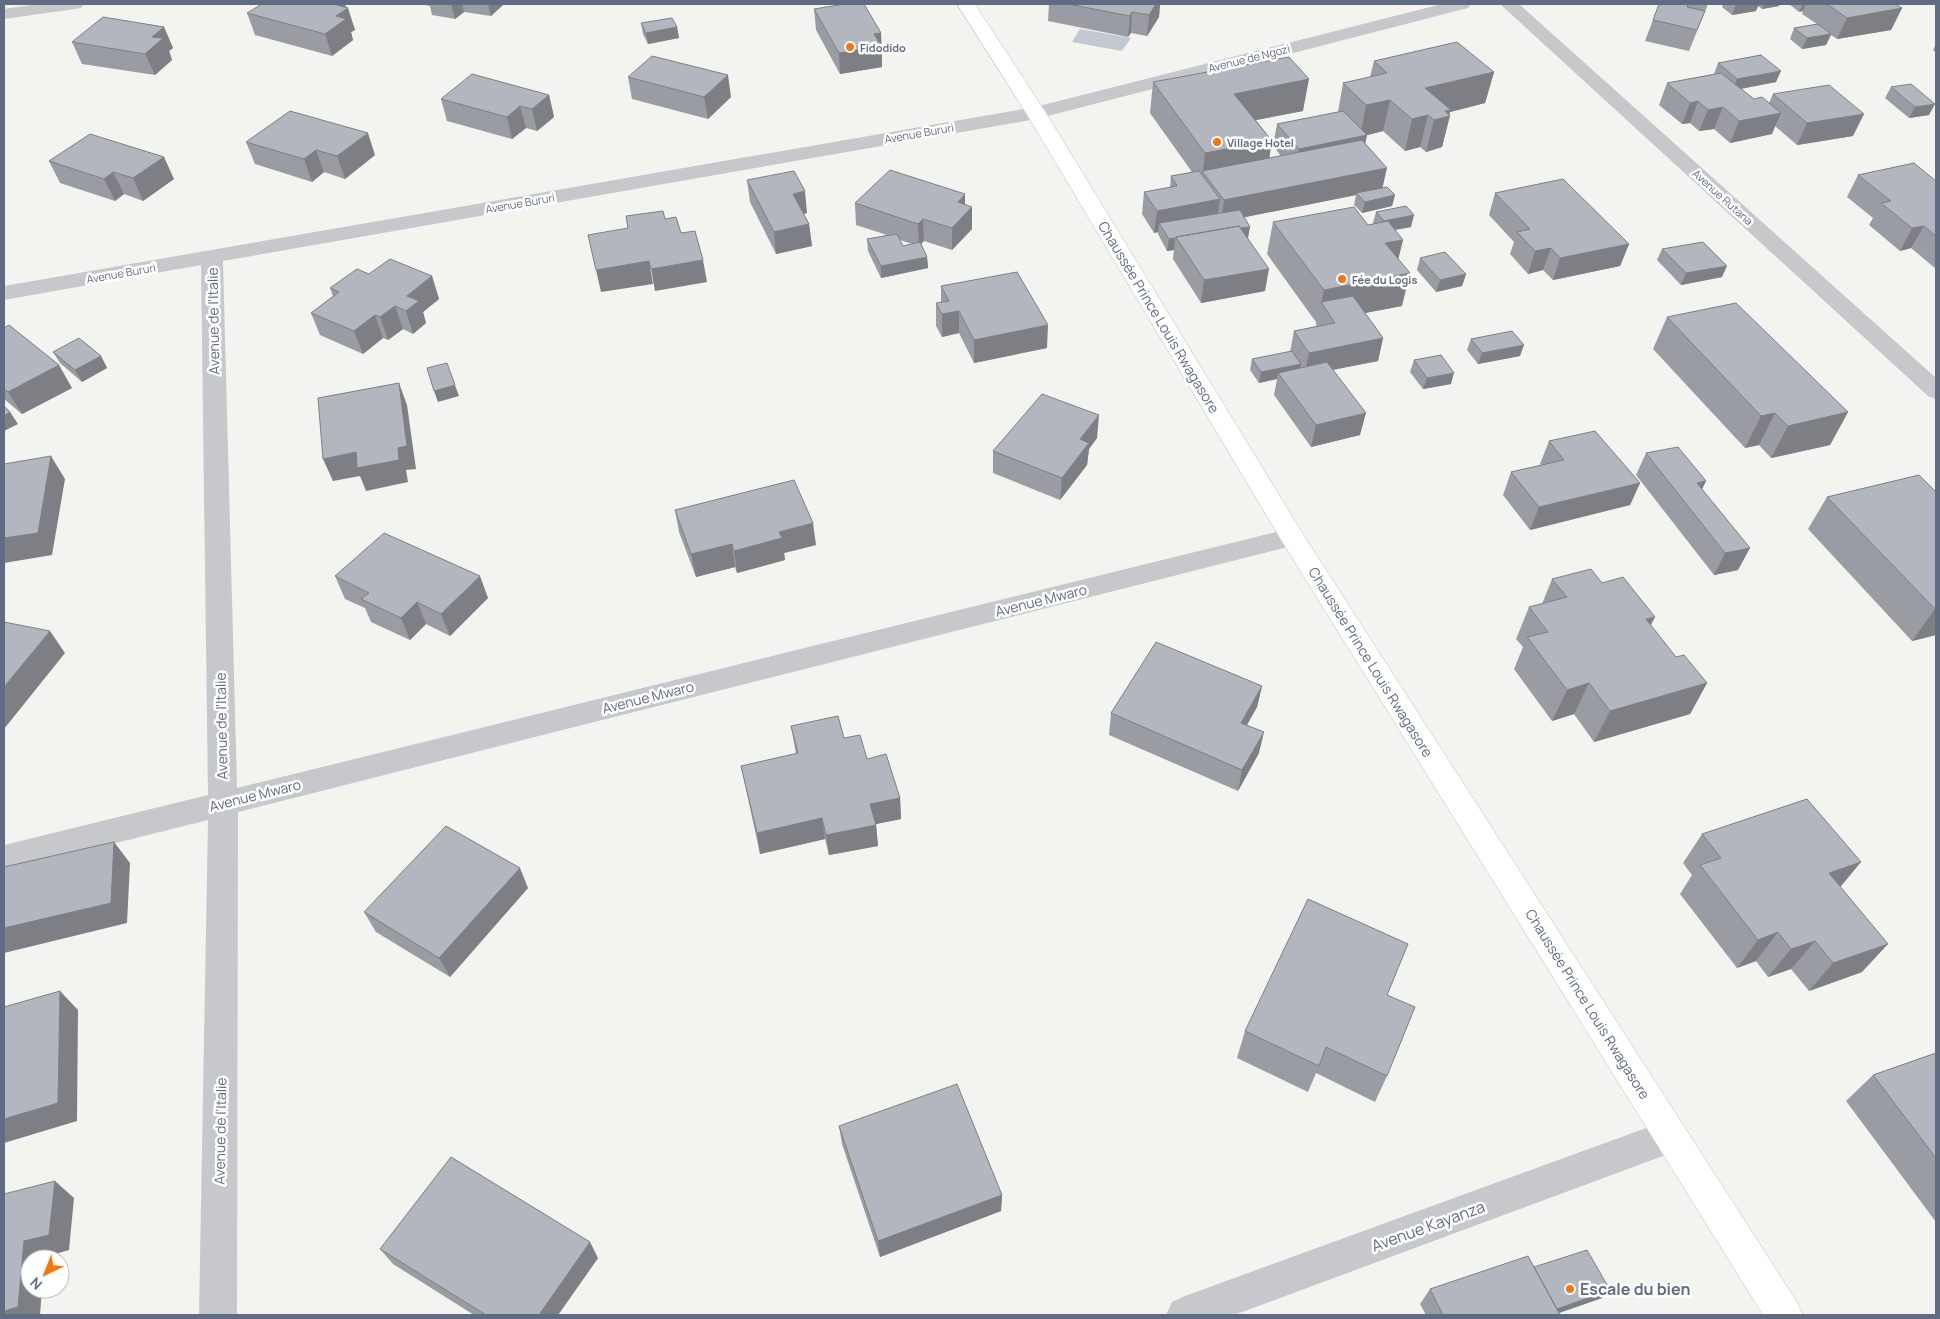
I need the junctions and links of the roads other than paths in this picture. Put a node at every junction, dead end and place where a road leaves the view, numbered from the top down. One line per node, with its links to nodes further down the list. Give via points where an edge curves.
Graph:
1 (75, 4): 5 (street)
2 (966, 4): 6 (street, Chaussée Prince Louis Rwagasore)
3 (1462, 4): 6 (street, Avenue de Ngozi)
4 (1509, 4): 9 (street, Avenue Rutana)
5 (4, 14)
6 (1036, 113): 7 (street, Avenue Bururi); 10 (street, Chaussée Prince Louis Rwagasore)
7 (212, 257): 8 (street, Avenue Bururi); 11 (street, Avenue de l'Italie)
8 (4, 294)
9 (1936, 391)
10 (1292, 538): 11 (street, Avenue Mwaro); 13 (street, Chaussée Prince Louis Rwagasore)
11 (223, 802): 12 (street, Avenue Mwaro); 14 (street, Avenue de l'Italie)
12 (4, 858)
13 (1671, 1136): 15 (street, Avenue Kayanza); 16 (street, Chaussée Prince Louis Rwagasore)
14 (218, 1315)
15 (1185, 1315)
16 (1784, 1315)

